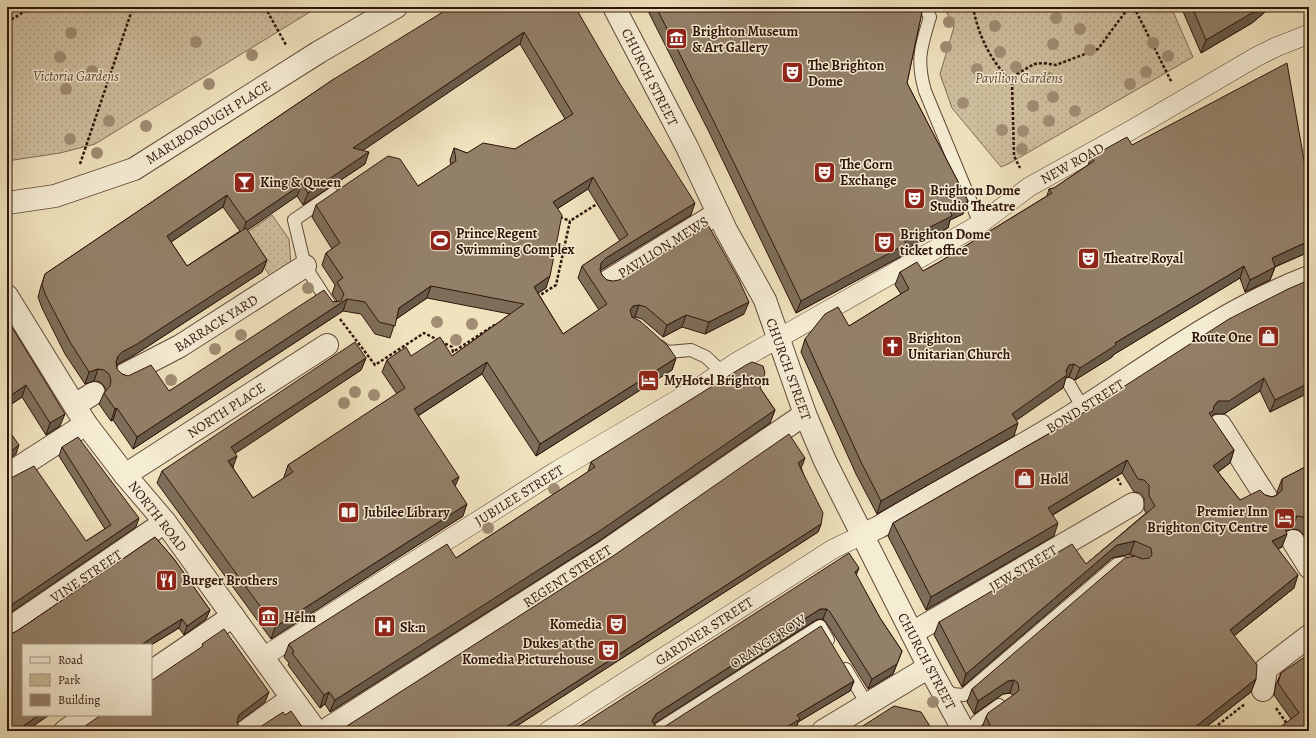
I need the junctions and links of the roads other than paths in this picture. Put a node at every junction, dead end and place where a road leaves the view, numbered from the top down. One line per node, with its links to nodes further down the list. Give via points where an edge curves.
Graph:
1 (396, 7): 6 (street, MARLBOROUGH PLACE, via 319,52 134,169)
2 (614, 7): 7 (street, CHURCH STREET)
3 (925, 7): 8 (lane, via 930,17 920,52 919,72 924,91)
4 (1309, 34): 8 (street, NEW ROAD, via 1276,47 1029,187)
5 (339, 190): 9 (lane, via 294,220)
6 (8, 212)
7 (718, 213): 11 (street, PAVILION MEWS); 15 (street, CHURCH STREET, via 764,300)
8 (980, 224): 15 (street, NEW ROAD)
9 (305, 266): 13 (lane); 18 (street, BARRACK YARD, via 180,346)
10 (1309, 277): 22 (street, BOND STREET, via 1251,302 1156,359)
11 (608, 281)
12 (7, 296): 21 (street, NORTH ROAD)
13 (332, 307)
14 (649, 337): 17 (lane, via 668,352 691,350 706,357)
15 (778, 338): 17 (street, JUBILEE STREET); 23 (street, CHURCH STREET)
16 (327, 345): 27 (street, NORTH PLACE)
17 (722, 372): 39 (street, JUBILEE STREET, via 558,470)
18 (124, 376)
19 (1069, 384): 22 (lane)
20 (94, 393): 21 (street)
21 (75, 405): 24 (street, NORTH ROAD)
22 (1083, 408): 31 (street, BOND STREET)
23 (805, 414): 31 (street, CHURCH STREET); 50 (street, REGENT STREET, via 603,553)
24 (86, 424): 26 (street); 27 (street, NORTH ROAD)
25 (1220, 425): 28 (street)
26 (7, 475)
27 (126, 475): 30 (street, NORTH ROAD)
28 (1266, 497)
29 (1133, 504): 37 (street, JEW STREET)
30 (165, 522): 35 (street, NORTH ROAD); 36 (street, VINE STREET)
31 (862, 535): 37 (street, CHURCH STREET); 51 (street, GARDNER STREET, via 827,553)
32 (1293, 541): 34 (street)
33 (1140, 564): 41 (lane, via 1131,561 1117,564 964,695 952,694)
34 (1309, 567)
35 (233, 616): 39 (street, NORTH ROAD); 40 (street)
36 (7, 630)
37 (912, 634): 41 (street, CHURCH STREET)
38 (1309, 636): 42 (street, via 1266,669)
39 (263, 657): 43 (street, NORTH ROAD)
40 (152, 671)
41 (934, 676): 45 (street); 54 (street, CHURCH STREET)
42 (1263, 690)
43 (291, 699): 48 (street); 49 (street, NORTH ROAD)
44 (1007, 700): 55 (lane, via 977,721)
45 (867, 704): 52 (lane, ORANGE ROW, via 820,626); 53 (street)
46 (87, 716): 47 (street)
47 (65, 731)
48 (246, 731)
49 (316, 731)
50 (324, 731)
51 (548, 731)
52 (656, 731)
53 (823, 731)
54 (964, 731)
55 (972, 731)

